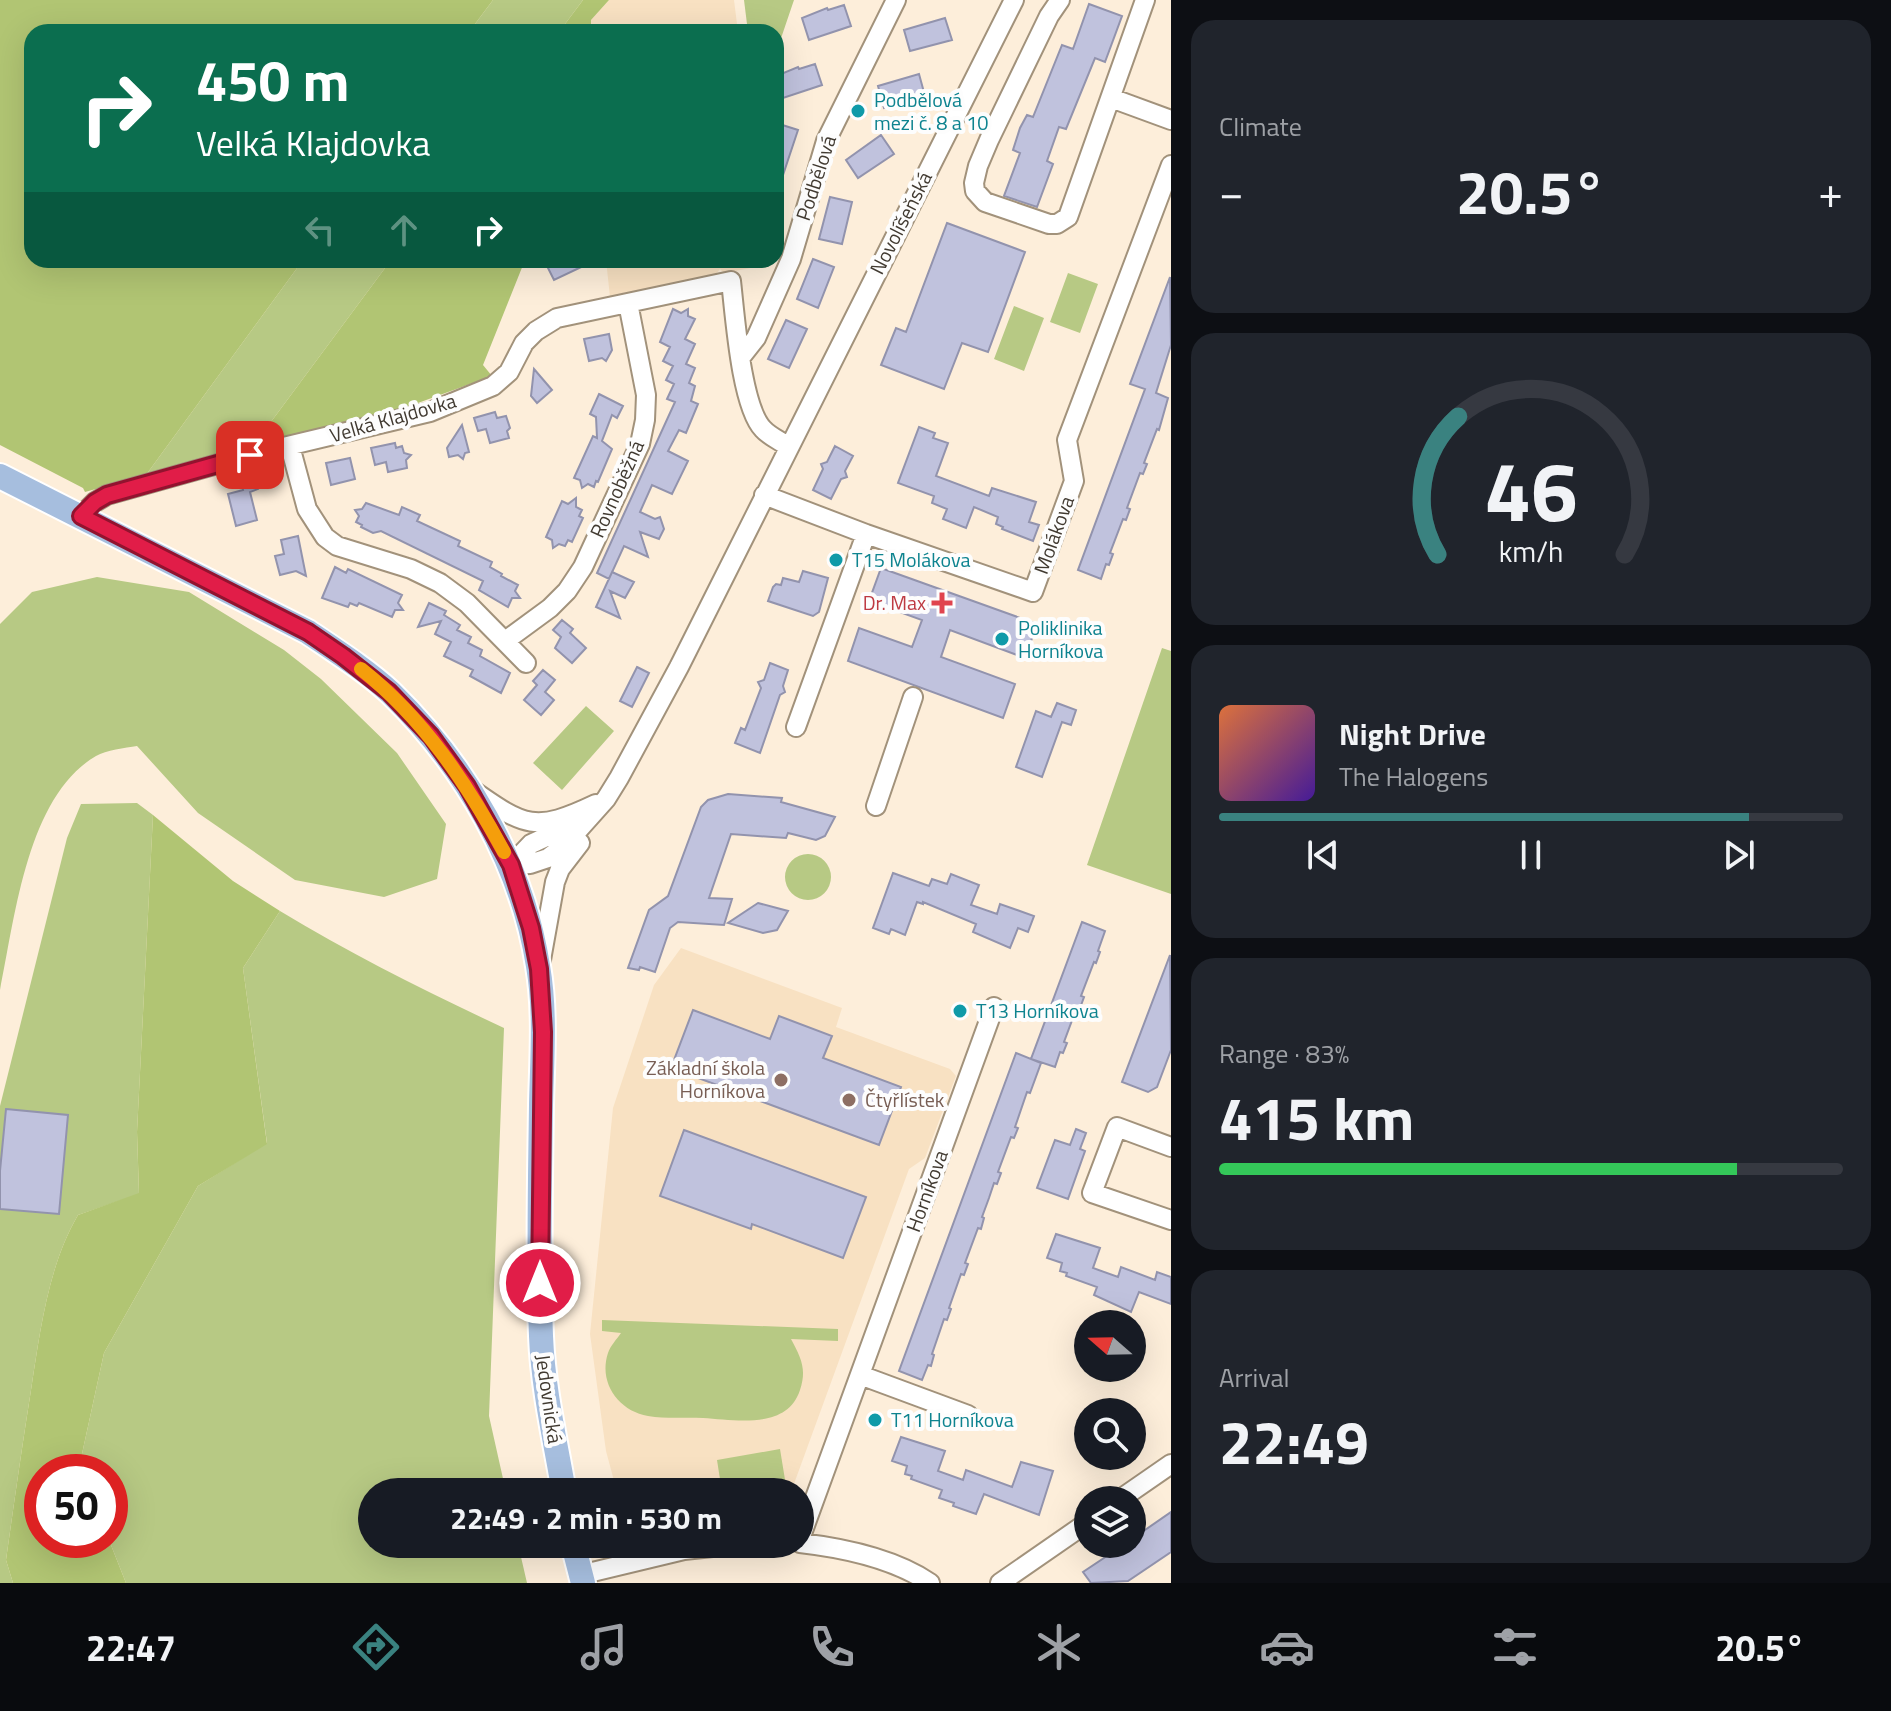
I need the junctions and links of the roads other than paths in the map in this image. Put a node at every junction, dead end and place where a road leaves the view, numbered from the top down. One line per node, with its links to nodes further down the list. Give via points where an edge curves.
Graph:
1 (896, 0): 9 (street, Podbělová, via 827,138 791,259 756,338)
2 (1014, 0): 11 (street, Novolíšeňská)
3 (1060, 0): 5 (street, via 978,166 974,183 979,196 1039,221 1064,221)
4 (1145, 0): 5 (street)
5 (1111, 98): 6 (street)
6 (1171, 120)
7 (1171, 165): 15 (street, Molákova, via 1067,440 1074,481 1033,592)
8 (628, 303): 9 (street, Velká Klajdovka, via 731,281); 10 (street, Velká Klajdovka, via 546,324 524,343 509,372 493,386 430,412); 16 (street, Rovnoběžná, via 646,395 640,444 567,591)
9 (741, 357): 11 (street, via 753,414 765,432)
10 (290, 446): 14 (street, Velká Klajdovka, via 107,495); 16 (street, via 307,509 325,537 337,546 428,576 454,592)
11 (789, 447): 13 (street, Novolíšeňská)
12 (0, 476): 14 (main road, Jedovnická)
13 (764, 495): 15 (street, Molákova); 21 (street, Novolíšeňská)
14 (81, 516): 20 (main road, Jedovnická, via 308,632 343,656 389,692 431,736)
15 (866, 534): 19 (street)
16 (505, 641): 17 (street)
17 (526, 663)
18 (913, 697): 22 (street)
19 (796, 727)
20 (467, 786): 21 (street, via 510,815 546,823); 23 (main road, Jedovnická)
21 (606, 799): 23 (street, Novolíšeňská, via 548,858); 24 (street, via 560,869)
22 (876, 806)
23 (511, 865): 24 (main road, Jedovnická)
24 (539, 969): 31 (main road, Jedovnická, via 541,1337)
25 (994, 1007): 28 (street, Horníkova)
26 (1171, 1147): 27 (street, via 1117,1127 1092,1193)
27 (1171, 1220)
28 (860, 1375): 29 (street); 33 (street, Horníkova)
29 (968, 1415)
30 (1171, 1464): 32 (street)
31 (562, 1478)
32 (1139, 1486)
33 (814, 1502)
34 (1074, 1532): 40 (street)
35 (814, 1544): 39 (street, via 872,1558)
36 (577, 1558): 38 (main road)
37 (656, 1558): 38 (street)
38 (582, 1579)
39 (930, 1583)
40 (1000, 1583)

